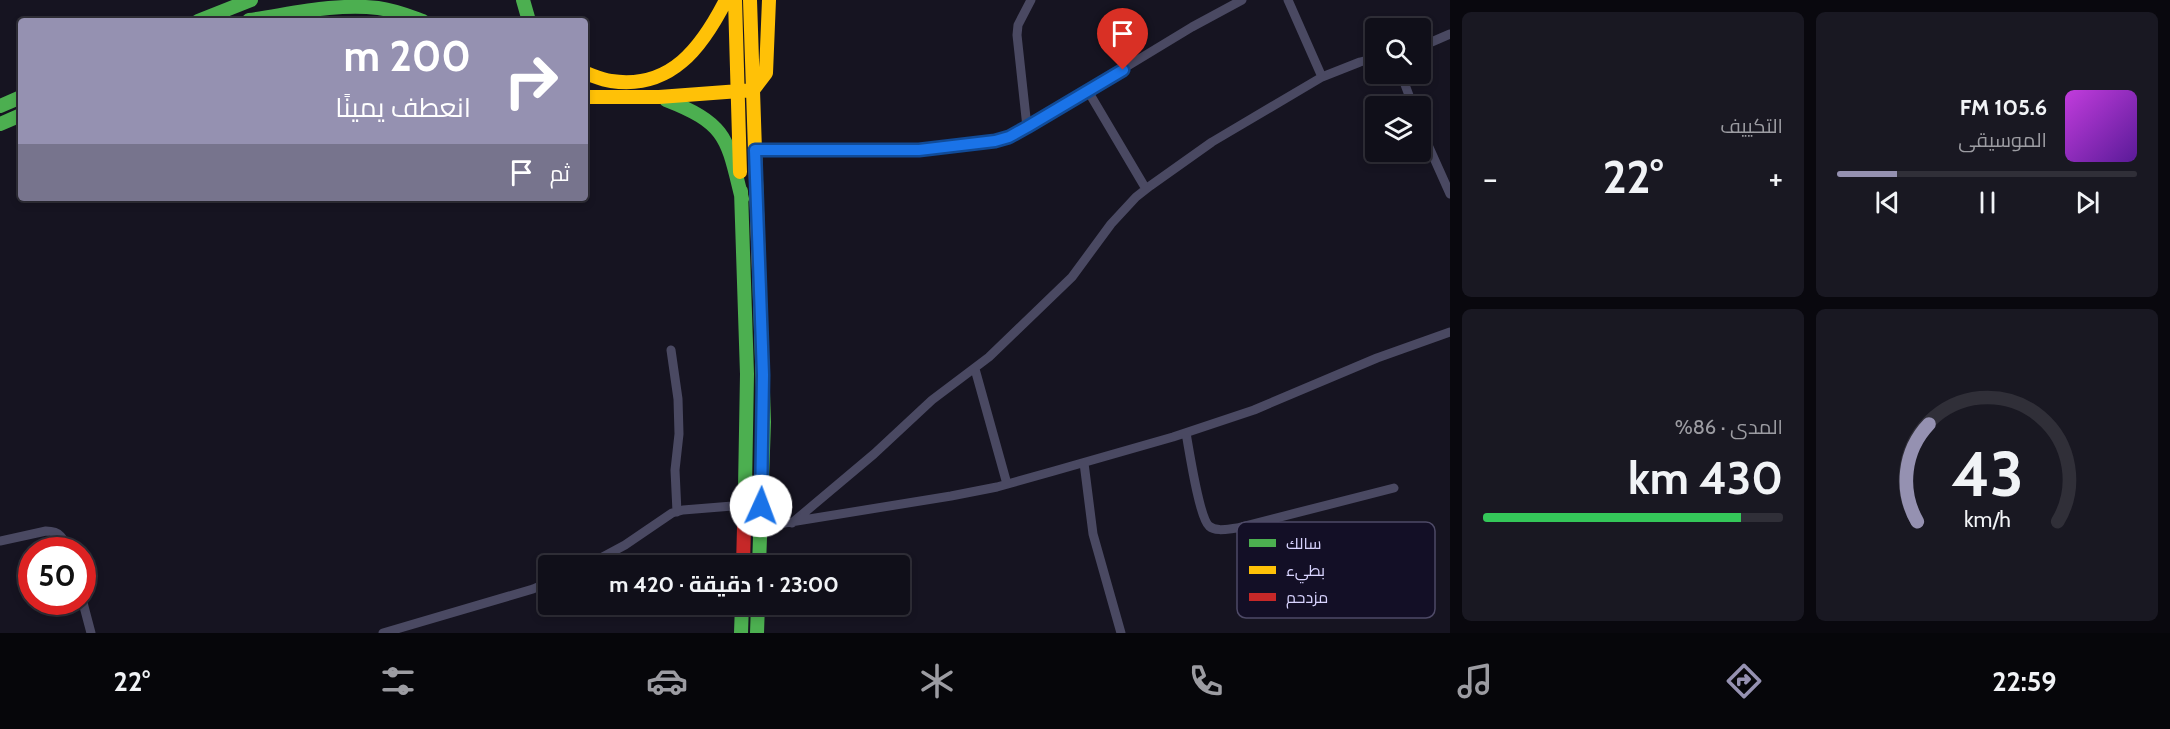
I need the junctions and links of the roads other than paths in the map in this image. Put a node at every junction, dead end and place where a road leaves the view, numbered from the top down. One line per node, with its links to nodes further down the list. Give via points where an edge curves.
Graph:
1 (251, 0): 11 (main road)
2 (297, 0): 12 (main road)
3 (523, 0): 15 (main road)
4 (726, 0): 19 (main road, via 700,46 667,74 620,83)
5 (735, 0): 22 (main road)
6 (750, 0): 21 (main road)
7 (770, 0): 21 (main road, via 766,73)
8 (1031, 0): 30 (street, via 1017,34)
9 (1242, 0): 23 (street)
10 (1288, 0): 20 (street)
11 (206, 18)
12 (255, 18)
13 (264, 18): 14 (main road, via 319,8 379,8)
14 (413, 18)
15 (528, 18)
16 (1450, 34): 17 (street)
17 (1431, 42)
18 (1365, 61): 20 (street)
19 (588, 74)
20 (1322, 77): 33 (street, via 1212,142)
21 (753, 90): 22 (main road); 31 (main road)
22 (737, 91): 26 (main road); 35 (main road)
23 (1088, 92): 30 (street); 33 (street)
24 (588, 97): 26 (main road)
25 (18, 98): 27 (main road)
26 (658, 98): 35 (main road, via 689,108 721,131)
27 (0, 106)
28 (18, 117): 29 (main road)
29 (0, 124)
30 (1027, 127): 31 (street, via 995,141 919,150)
31 (755, 150): 47 (main road, via 763,411)
32 (1431, 152): 34 (street)
33 (1146, 189): 38 (street, via 1112,224 1072,277)
34 (1450, 194)
35 (742, 200): 43 (main road, via 747,374)
36 (1450, 332): 39 (street)
37 (671, 350): 44 (street, via 678,399)
38 (975, 369): 41 (street); 46 (street, via 932,400)
39 (1186, 433): 40 (street); 48 (street, via 1205,522 1219,530)
40 (1084, 463): 41 (street); 64 (street, via 1093,534)
41 (1007, 484): 46 (street)
42 (1394, 488): 45 (street)
43 (745, 505): 44 (street); 54 (main road)
44 (677, 512): 53 (street)
45 (1261, 522)
46 (792, 523): 47 (street)
47 (760, 527): 55 (main road)
48 (1237, 528)
49 (22, 537): 50 (street, via 54,531)
50 (62, 537)
51 (18, 538): 52 (street)
52 (0, 541)
53 (606, 555)
54 (743, 555)
55 (759, 555)
56 (538, 588): 61 (street)
57 (86, 615): 60 (street)
58 (742, 615): 62 (main road)
59 (758, 615): 63 (main road)
60 (91, 633)
61 (383, 633)
62 (741, 633)
63 (757, 633)
64 (1121, 633)

